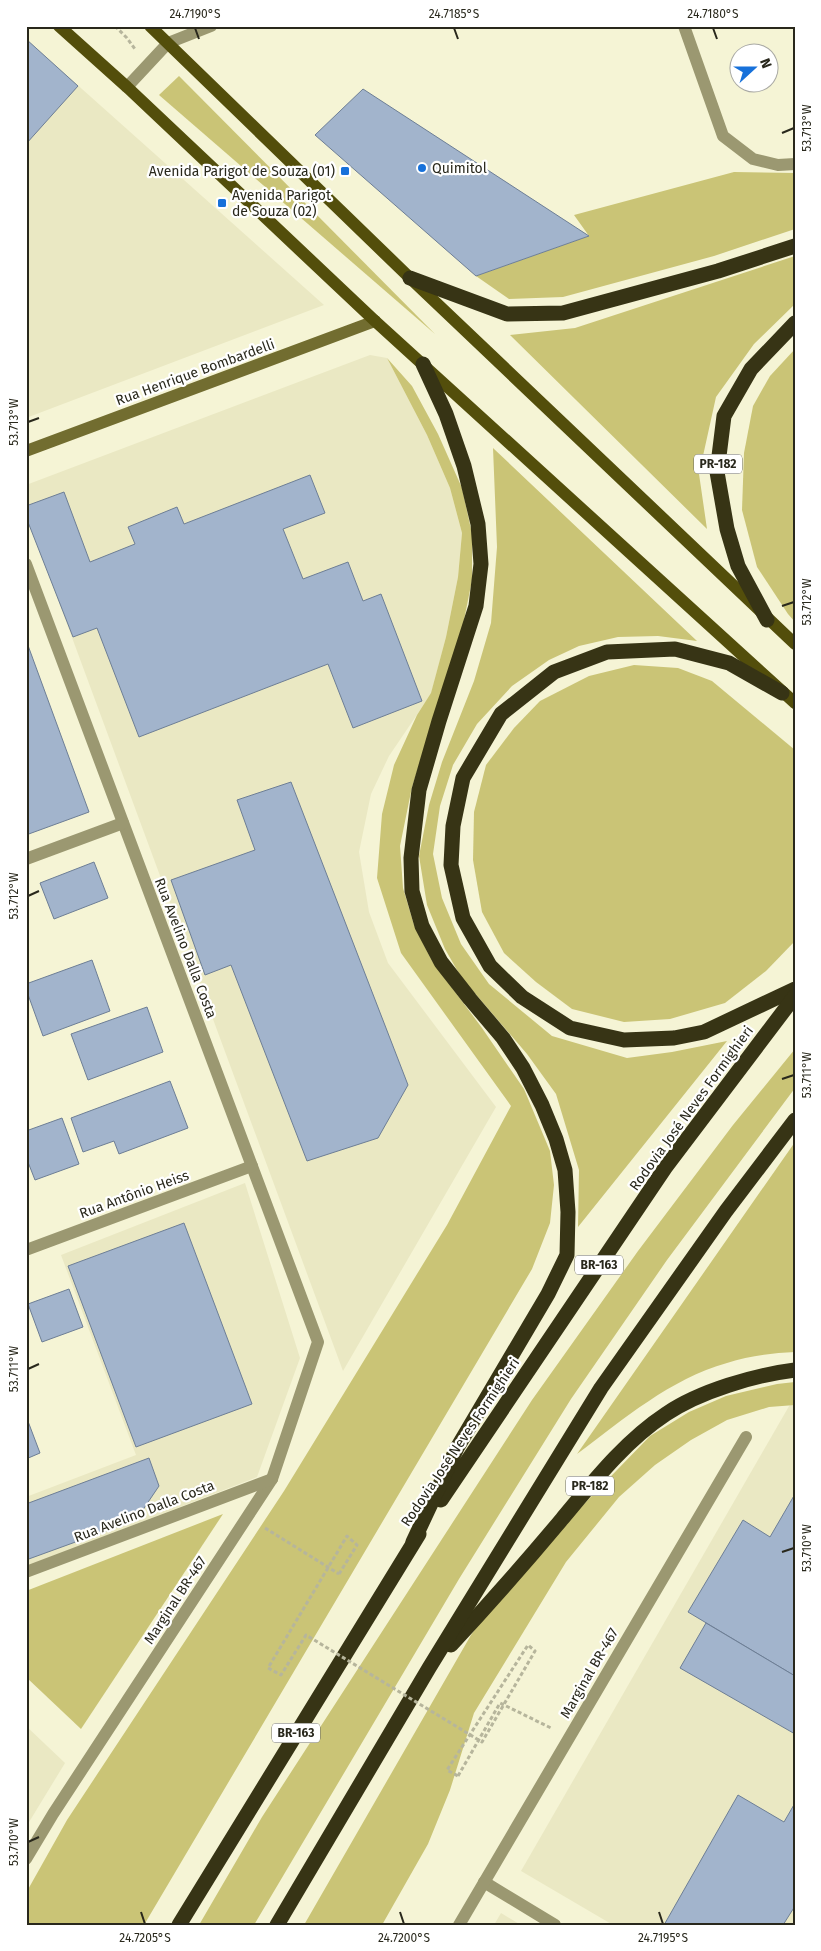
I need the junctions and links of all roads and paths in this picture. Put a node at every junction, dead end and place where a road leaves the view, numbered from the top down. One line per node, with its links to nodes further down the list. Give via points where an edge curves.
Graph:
1 (59, 26): 8 (main road)
2 (115, 26): 7 (path)
3 (150, 26): 6 (main road)
4 (211, 26): 6 (street)
5 (684, 26): 9 (street, via 723,136 753,159 778,165)
6 (168, 42): 7 (street); 11 (main road)
7 (148, 66): 8 (street)
8 (127, 87): 12 (main road)
9 (795, 164)
10 (795, 246): 11 (highway, via 718,271 563,313 507,314)
11 (410, 278): 17 (main road)
12 (375, 321): 14 (main road); 15 (street, Rua Henrique Bombardelli)
13 (795, 323): 17 (highway, PR-182, via 750,369 724,416 717,472 727,529 738,566)
14 (422, 364): 19 (main road); 33 (highway, via 446,414 464,466 478,524 481,564 476,606 419,790 411,858 412,892 422,926 441,962 503,1038 542,1106 565,1170 568,1246 567,1255 548,1294 457,1448)
15 (26, 451)
16 (26, 564): 21 (street, Rua Avelino Dalla Costa)
17 (767, 620): 18 (main road, PR-182)
18 (795, 644)
19 (782, 693): 20 (main road); 23 (highway, via 729,663 676,649 607,652 554,672 501,714 463,778 453,826 451,866 463,918 490,966 522,997 570,1028 624,1040 674,1038 704,1032)
20 (795, 703)
21 (124, 823): 22 (street); 26 (street, Rua Avelino Dalla Costa)
22 (26, 859)
23 (795, 989)
24 (795, 996): 33 (highway, Rodovia José Neves Formighieri / BR-163, via 665,1168)
25 (795, 1120): 35 (highway, via 726,1211 601,1388)
26 (252, 1166): 27 (street, Rua Antônio Heiss); 28 (street, Rua Avelino Dalla Costa)
27 (26, 1250)
28 (318, 1342): 31 (street, Marginal BR-467)
29 (795, 1370): 35 (highway, PR-182, via 770,1373 714,1390 667,1413 638,1436 598,1476 494,1599)
30 (746, 1437): 36 (street, Marginal BR-467)
31 (272, 1479): 32 (street, Marginal BR-467); 34 (street, Rua Avelino Dalla Costa)
32 (248, 1516): 36 (path, bridge, via 339,1574 358,1545 347,1536 268,1668 282,1675 306,1635 465,1732 474,1736 482,1742 535,1651 528,1645 502,1686 475,1726 470,1734 447,1770 458,1776 500,1703); 37 (street, Marginal BR-467)
33 (413, 1542): 39 (highway, Rodovia José Neves Formighieri / BR-163)
34 (26, 1572)
35 (430, 1668): 40 (highway)
36 (569, 1737): 38 (street, Marginal BR-467)
37 (26, 1859)
38 (484, 1882): 41 (street, Marginal BR-467); 42 (street)
39 (179, 1925)
40 (277, 1925)
41 (459, 1925)
42 (555, 1925)

